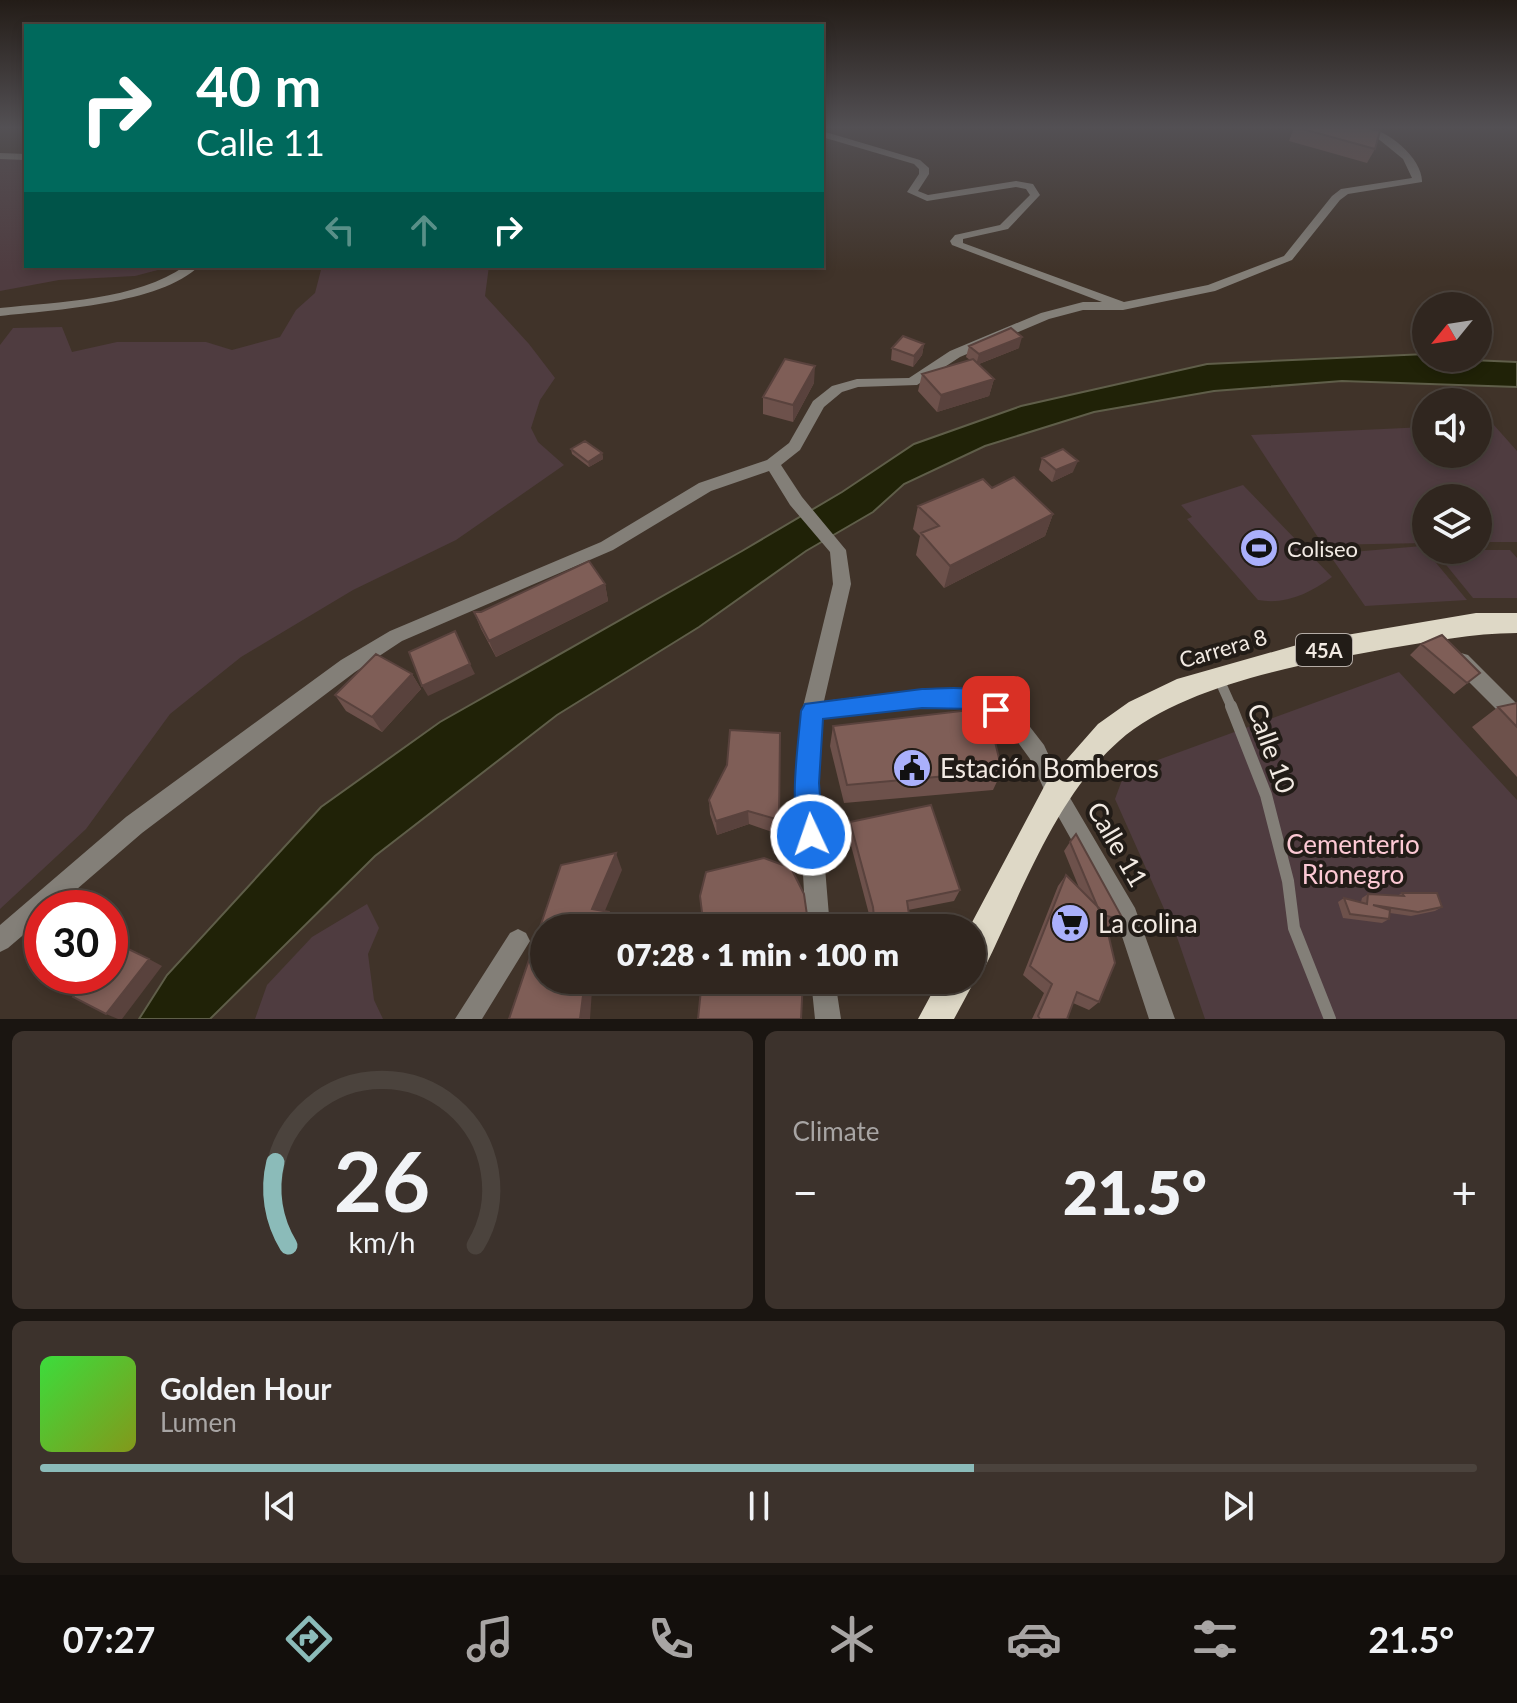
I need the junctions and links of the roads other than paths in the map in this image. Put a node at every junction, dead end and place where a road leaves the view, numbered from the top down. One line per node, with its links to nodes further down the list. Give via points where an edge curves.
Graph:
1 (923, 176): 4 (street, via 912,192 927,198 1029,186 1035,195 1004,227 959,237 958,245)
2 (1417, 176): 4 (street, via 1418,180 1345,191 1288,258 1275,264 1211,288)
3 (190, 268): 5 (street, via 139,291)
4 (1123, 306): 6 (street, via 1083,306 1045,316 955,354 912,382 857,383 837,389 818,404 795,446)
5 (0, 312)
6 (772, 464): 10 (street, via 838,550 842,584); 15 (street, via 705,487 607,546 396,636 134,825)
7 (1517, 623): 8 (highway, Carrera 8 / 45A)
8 (1431, 631): 9 (highway, Carrera 8 / 45A, via 1311,652); 11 (street)
9 (1219, 679): 12 (highway, Carrera 8 / 45A, via 1177,691 1139,711 1108,733); 23 (lane, Calle 10, via 1266,795 1294,928)
10 (812, 711): 12 (street, Calle 11, via 922,698 980,699 1013,720 1037,752); 13 (street, via 808,783)
11 (1517, 717)
12 (1056, 793): 14 (highway, 45A); 22 (street, Calle 11, via 1127,916)
13 (817, 914)
14 (986, 930)
15 (0, 940)
16 (518, 941): 19 (street)
17 (825, 994): 20 (street)
18 (950, 994): 21 (highway)
19 (468, 1019)
20 (828, 1019)
21 (935, 1019)
22 (1162, 1019)
23 (1330, 1019)

